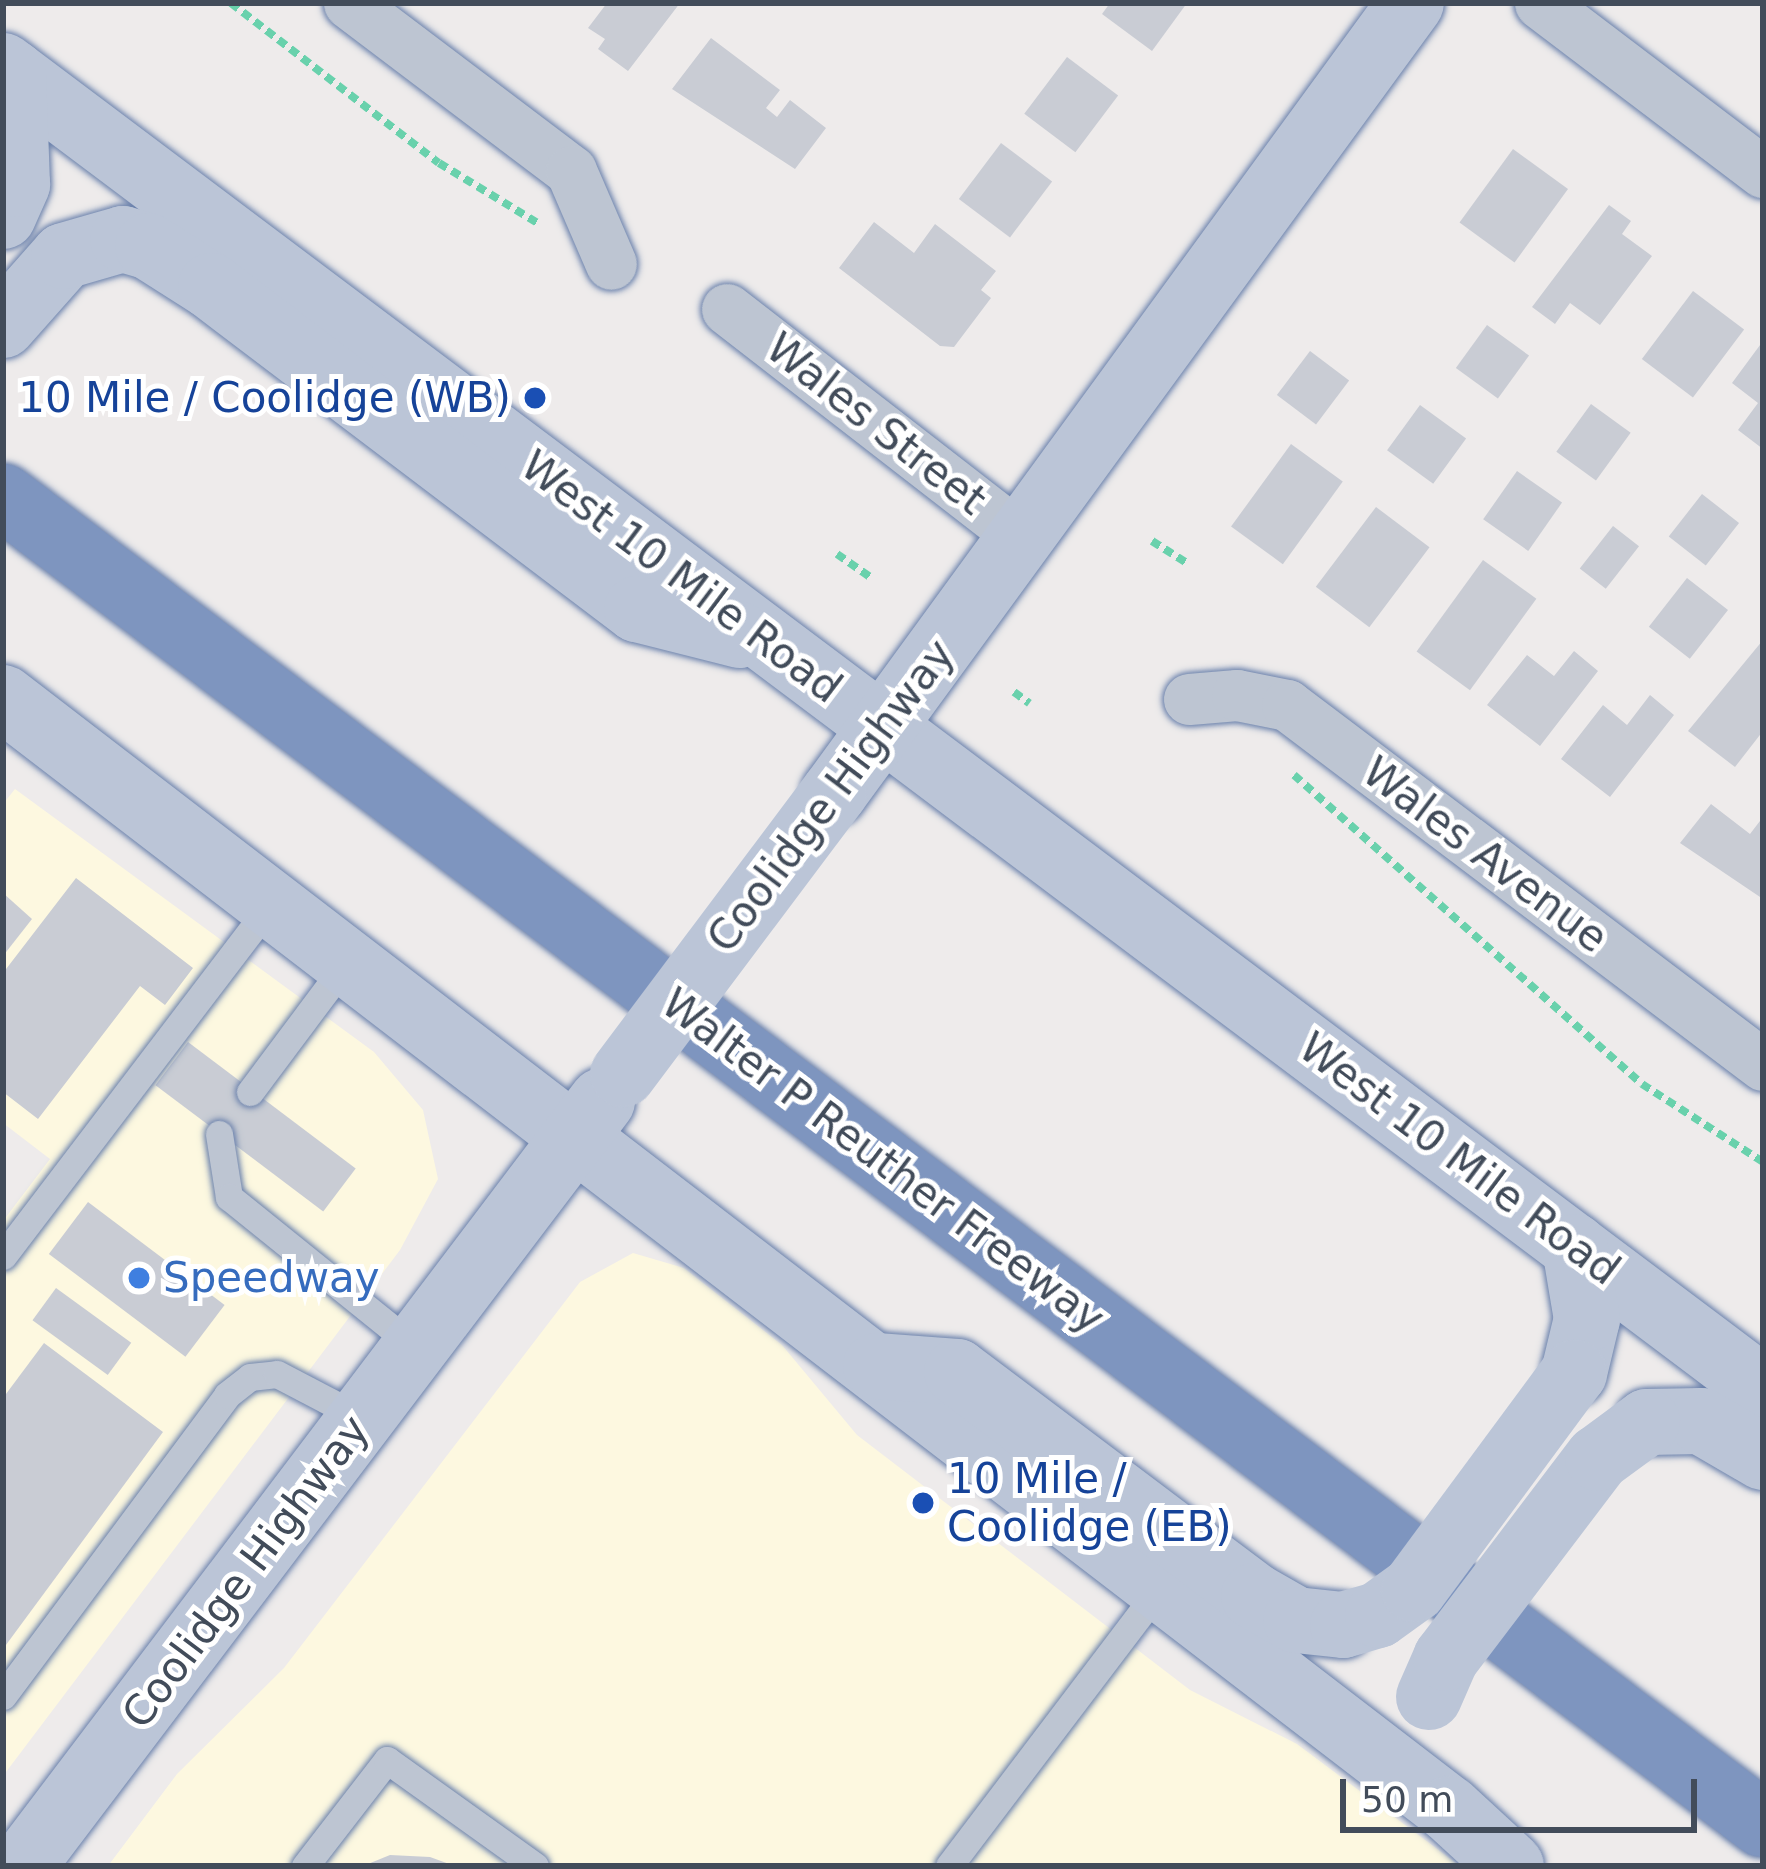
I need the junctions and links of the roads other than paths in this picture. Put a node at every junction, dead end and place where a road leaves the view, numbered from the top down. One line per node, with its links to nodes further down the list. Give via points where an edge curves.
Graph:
1 (349, 3): 7 (street, via 571,170)
2 (1411, 3): 11 (main road, Coolidge Highway)
3 (1540, 3): 5 (street)
4 (8, 70): 6 (main road); 12 (main road, West 10 Mile Road)
5 (1763, 172)
6 (8, 209)
7 (611, 264)
8 (727, 309): 11 (street, Wales Street)
9 (3, 325): 12 (main road, via 43,273 92,244 123,239 176,261 637,609)
10 (3, 497): 32 (highway, Walter P Reuther Freeway)
11 (1024, 539): 15 (main road, Coolidge Highway)
12 (767, 642): 15 (main road, West 10 Mile Road)
13 (3, 698): 16 (main road)
14 (1189, 699): 18 (street, Wales Avenue, via 1237,694 1287,705)
15 (883, 727): 21 (main road, Coolidge Highway, bridge); 22 (main road, West 10 Mile Road)
16 (272, 903): 17 (main road); 23 (lane)
17 (348, 961): 19 (lane); 21 (main road)
18 (1763, 1065)
19 (250, 1092)
20 (219, 1134): 24 (lane, via 229,1197)
21 (576, 1136): 24 (main road, Coolidge Highway); 25 (main road)
22 (1575, 1246): 25 (main road, bridge, via 1587,1319 1574,1372 1414,1589 1378,1616 1343,1625 1296,1620 1254,1596 957,1372); 26 (main road, West 10 Mile Road)
23 (3, 1256)
24 (416, 1347): 27 (main road, Coolidge Highway)
25 (876, 1366): 29 (main road)
26 (1763, 1390)
27 (363, 1419): 30 (lane, via 278,1374 250,1377 227,1395); 33 (main road, Coolidge Highway)
28 (1763, 1457): 31 (main road, bridge, via 1701,1421 1647,1422 1598,1458 1446,1658 1429,1697 1428,1747)
29 (1160, 1588): 31 (main road); 36 (lane)
30 (3, 1696)
31 (1449, 1809): 37 (main road)
32 (1763, 1824)
33 (22, 1866)
34 (305, 1866): 35 (lane, via 387,1760)
35 (536, 1866)
36 (949, 1866)
37 (1511, 1866)

